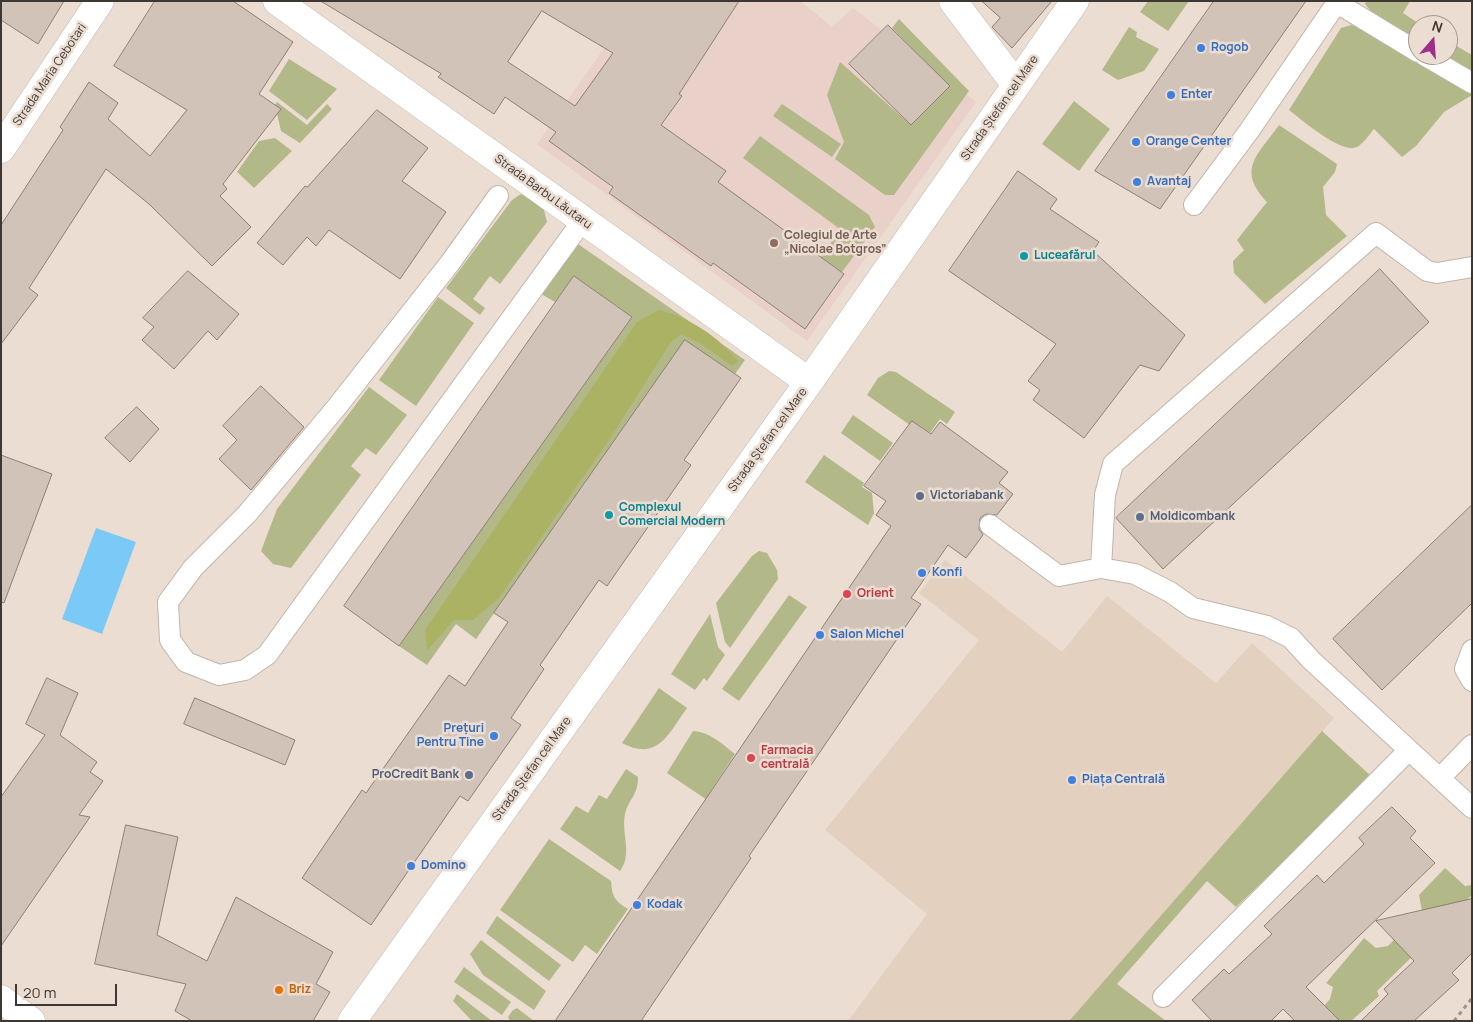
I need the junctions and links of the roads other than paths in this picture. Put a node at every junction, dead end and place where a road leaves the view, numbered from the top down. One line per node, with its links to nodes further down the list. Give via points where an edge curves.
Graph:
1 (100, 1): 10 (street, Strada Maria Cebotari)
2 (277, 1): 13 (street, Strada Barbu Lăutaru)
3 (953, 1): 9 (street)
4 (1075, 1): 9 (street, Strada Ștefan cel Mare)
5 (1338, 2): 6 (lane); 12 (lane)
6 (1408, 46)
7 (1441, 65): 8 (lane)
8 (1472, 83)
9 (1016, 85): 15 (street, Strada Ștefan cel Mare)
10 (1, 149)
11 (498, 196): 13 (lane, via 450,263 336,408 247,514 193,568 168,602 170,640 186,662 219,675 245,670 267,655)
12 (1194, 205)
13 (583, 220): 15 (street, Strada Barbu Lăutaru)
14 (1472, 267): 17 (lane, via 1437,273 1427,271 1376,233 1112,464 1105,495)
15 (809, 382): 27 (street, Strada Ștefan cel Mare)
16 (990, 524): 17 (lane, via 1058,576)
17 (1102, 568): 21 (lane, via 1135,574 1193,608 1267,626 1292,638 1311,660)
18 (1472, 650): 19 (lane, via 1465,669)
19 (1472, 681)
20 (1472, 745): 22 (lane)
21 (1409, 750): 22 (lane); 24 (lane)
22 (1440, 778): 23 (lane)
23 (1472, 808)
24 (1163, 997)
25 (1, 998): 26 (street)
26 (31, 1021)
27 (352, 1021)

